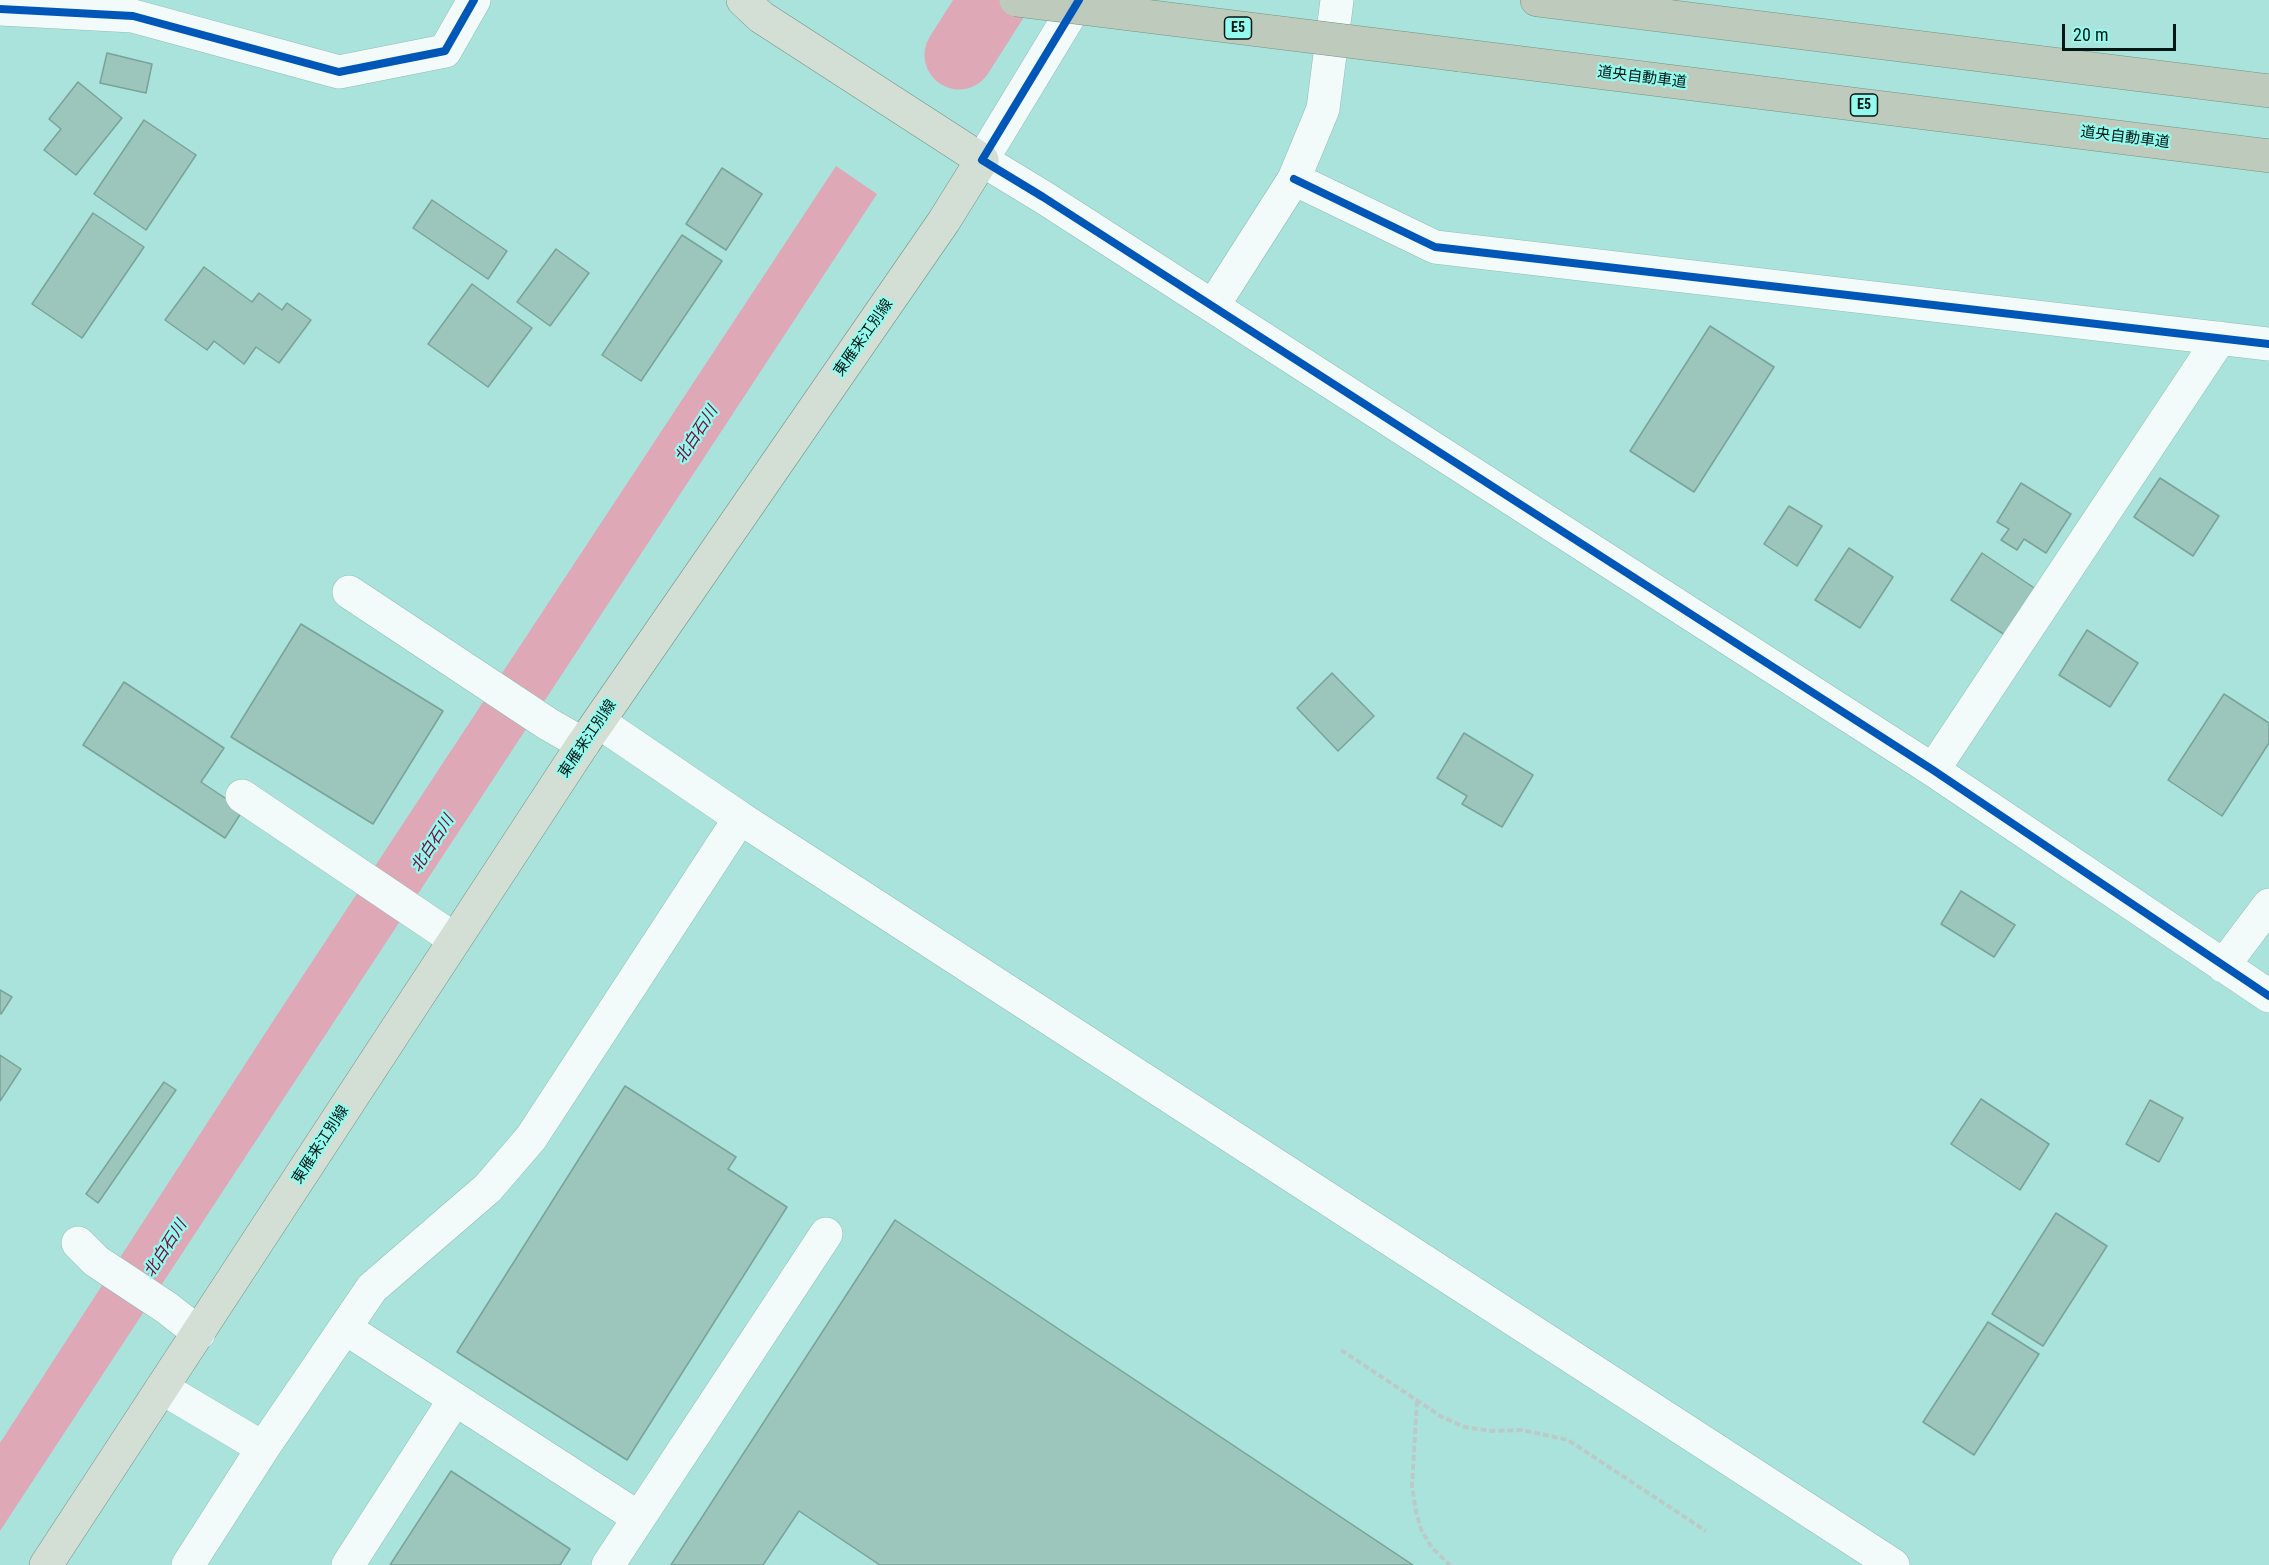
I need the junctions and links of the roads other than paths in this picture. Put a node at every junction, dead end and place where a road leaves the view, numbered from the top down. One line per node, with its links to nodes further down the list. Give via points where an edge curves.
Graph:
1 (474, 0): 7 (street, via 445,51 339,72)
2 (743, 0): 11 (main road, via 761,16)
3 (1016, 0): 10 (highway, 道央自動車道 / E5, bridge)
4 (1079, 0): 11 (street)
5 (1337, 0): 12 (street, via 1323,109)
6 (1537, 0): 9 (highway)
7 (136, 8): 8 (street)
8 (0, 9)
9 (2269, 91)
10 (2269, 156)
11 (982, 160): 13 (street); 17 (main road, 東雁来江別線)
12 (1294, 179): 13 (street); 14 (street, via 1435,247)
13 (1213, 306): 18 (street)
14 (2220, 338): 15 (street); 18 (street)
15 (2269, 343)
16 (349, 592): 17 (street, via 548,724)
17 (591, 733): 20 (street); 22 (main road, 東雁来江別線)
18 (1933, 770): 23 (street)
19 (242, 796): 22 (street)
20 (740, 818): 27 (street, via 531,1138 488,1188 372,1288); 37 (street)
21 (2269, 905): 23 (street)
22 (444, 932): 28 (main road, 東雁来江別線)
23 (2223, 966): 24 (street)
24 (2269, 996)
25 (826, 1234): 32 (street)
26 (87, 1252): 28 (street)
27 (345, 1328): 30 (street); 31 (street)
28 (200, 1333): 29 (main road, 東雁来江別線)
29 (162, 1388): 31 (street); 33 (main road, 東雁来江別線)
30 (455, 1399): 32 (street); 35 (street)
31 (263, 1448): 34 (street)
32 (639, 1518): 36 (street)
33 (46, 1565)
34 (188, 1565)
35 (348, 1565)
36 (608, 1565)
37 (1893, 1565)

